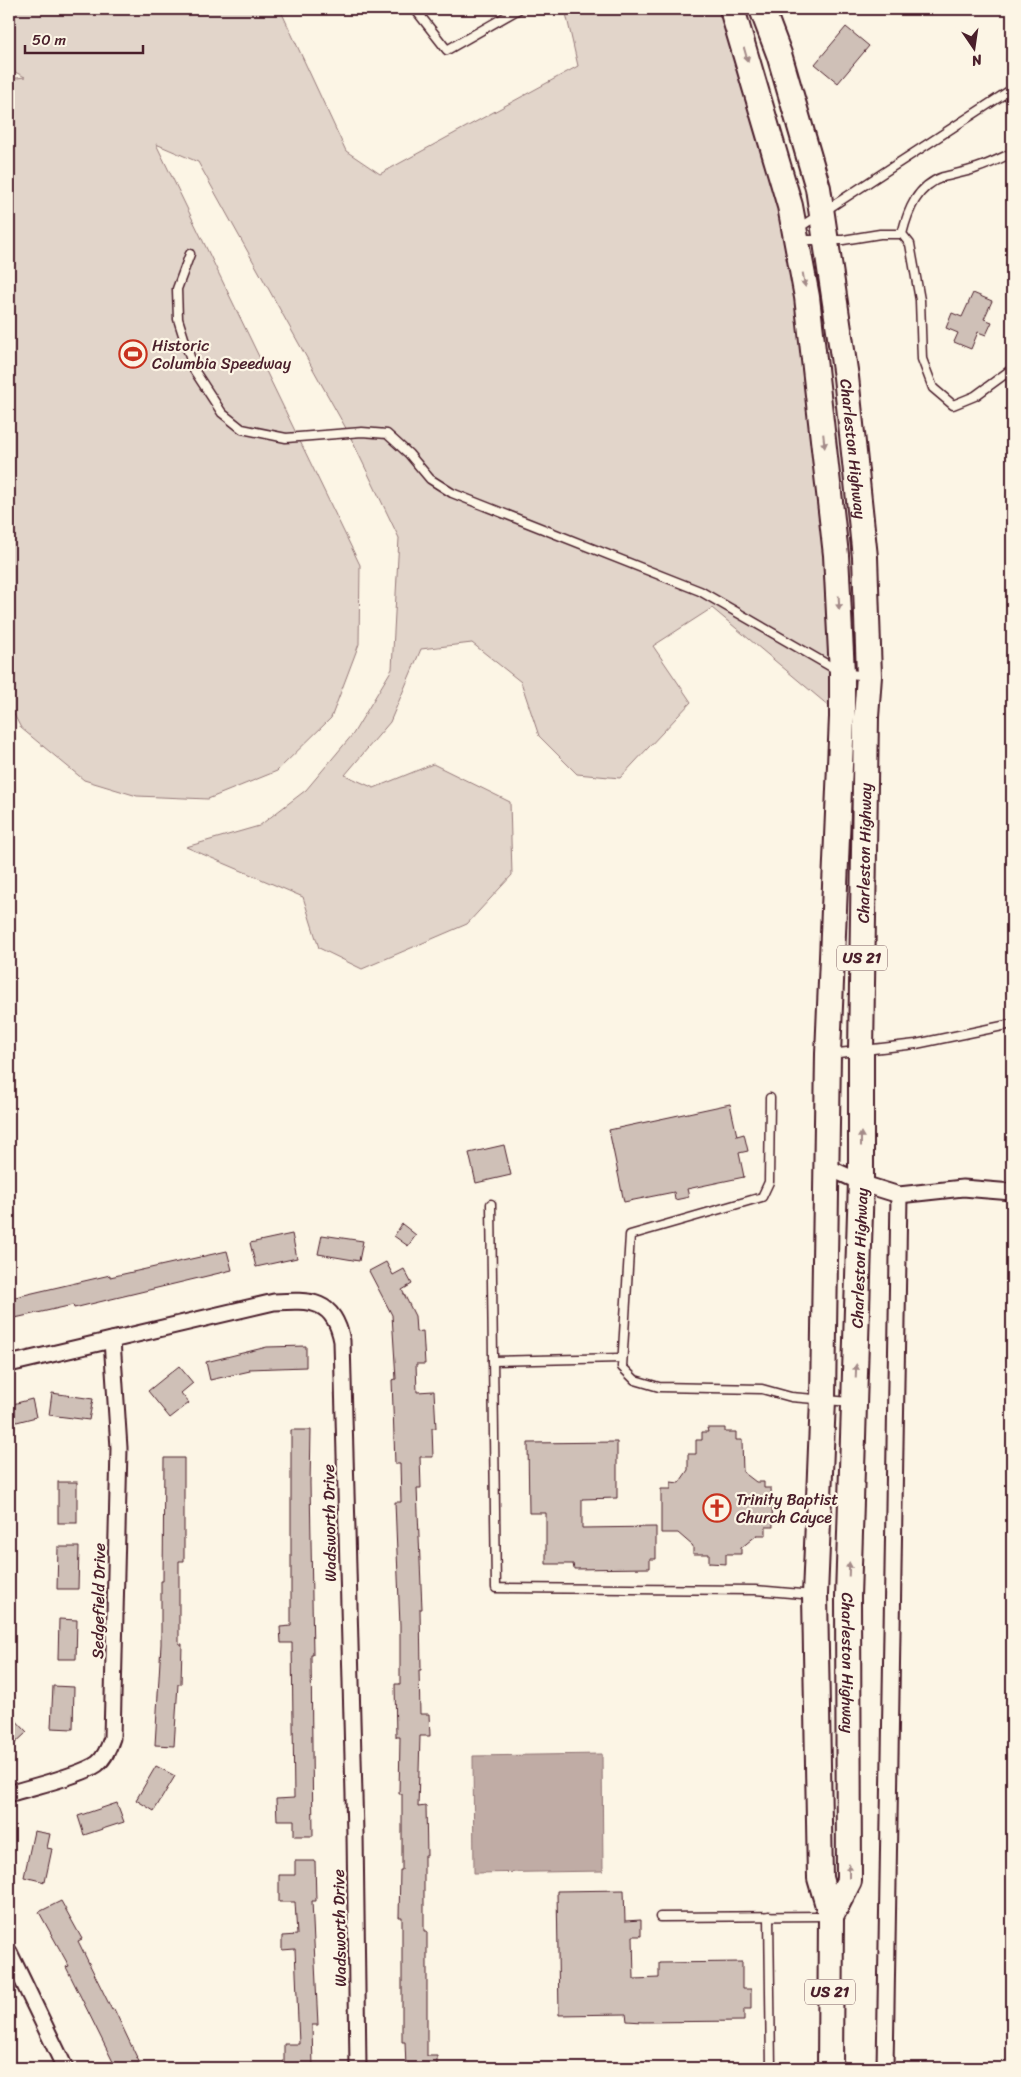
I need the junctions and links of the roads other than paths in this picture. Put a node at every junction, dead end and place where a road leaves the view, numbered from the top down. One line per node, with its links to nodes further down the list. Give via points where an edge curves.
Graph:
1 (415, 9): 2 (lane, via 447,50)
2 (519, 9)
3 (732, 9): 9 (main road, Charleston Highway / US 21, one-way to 9)
4 (762, 9): 7 (main road, Charleston Highway / US 21, via 799,120 818,188)
5 (1012, 89): 7 (lane)
6 (1012, 153): 8 (lane, via 941,178 925,187 914,200)
7 (821, 213): 9 (lane); 10 (main road, Charleston Highway / US 21)
8 (902, 234): 10 (lane); 12 (lane, via 910,244 920,300 922,359 933,388 953,405 975,396)
9 (796, 235): 10 (lane); 13 (main road, Charleston Highway / US 21, one-way to 13, via 807,297 829,483)
10 (825, 240): 14 (main road, Charleston Highway / US 21, via 846,377 858,485 865,557)
11 (190, 254): 13 (lane, via 177,289 178,319 194,370 222,413 242,429 286,438 362,432 387,434 430,479 452,493 700,591)
12 (1012, 369)
13 (842, 674): 14 (lane); 17 (main road, Charleston Highway / US 21)
14 (869, 676): 16 (main road, Charleston Highway / US 21)
15 (1012, 1024): 16 (lane, via 941,1040)
16 (860, 1051): 17 (lane); 20 (main road, Charleston Highway / US 21, one-way to 16)
17 (828, 1054): 19 (main road, Charleston Highway / US 21)
18 (770, 1098): 25 (lane, via 769,1182 762,1197 630,1235)
19 (827, 1167): 20 (street); 28 (main road, Charleston Highway / US 21)
20 (861, 1181): 22 (street); 29 (main road, Charleston Highway / US 21, one-way to 20)
21 (1012, 1192): 22 (street, via 963,1188)
22 (899, 1195): 40 (street)
23 (491, 1204): 26 (lane)
24 (112, 1340): 27 (street, Wadsworth Drive); 31 (street, Sedgefield Drive, via 119,1448 112,1738 107,1752 97,1764); 37 (street, Wadsworth Drive, via 274,1302 309,1302 329,1311 338,1323 342,1341)
25 (622, 1358): 26 (lane); 28 (lane, via 622,1367 635,1380 659,1386 762,1389 791,1397)
26 (493, 1361): 30 (lane, via 496,1588 755,1590)
27 (9, 1364)
28 (823, 1399): 29 (lane); 30 (main road, Charleston Highway / US 21)
29 (855, 1403): 33 (main road, Charleston Highway / US 21, one-way to 29, via 849,1881 848,1597)
30 (815, 1595): 33 (main road, Charleston Highway / US 21, via 820,1878)
31 (9, 1794)
32 (769, 1916): 33 (lane); 34 (lane); 38 (lane)
33 (830, 1916): 39 (main road, Charleston Highway / US 21)
34 (660, 1917)
35 (9, 1952): 36 (street)
36 (65, 2068)
37 (358, 2068)
38 (771, 2068)
39 (830, 2068)
40 (885, 2068)

